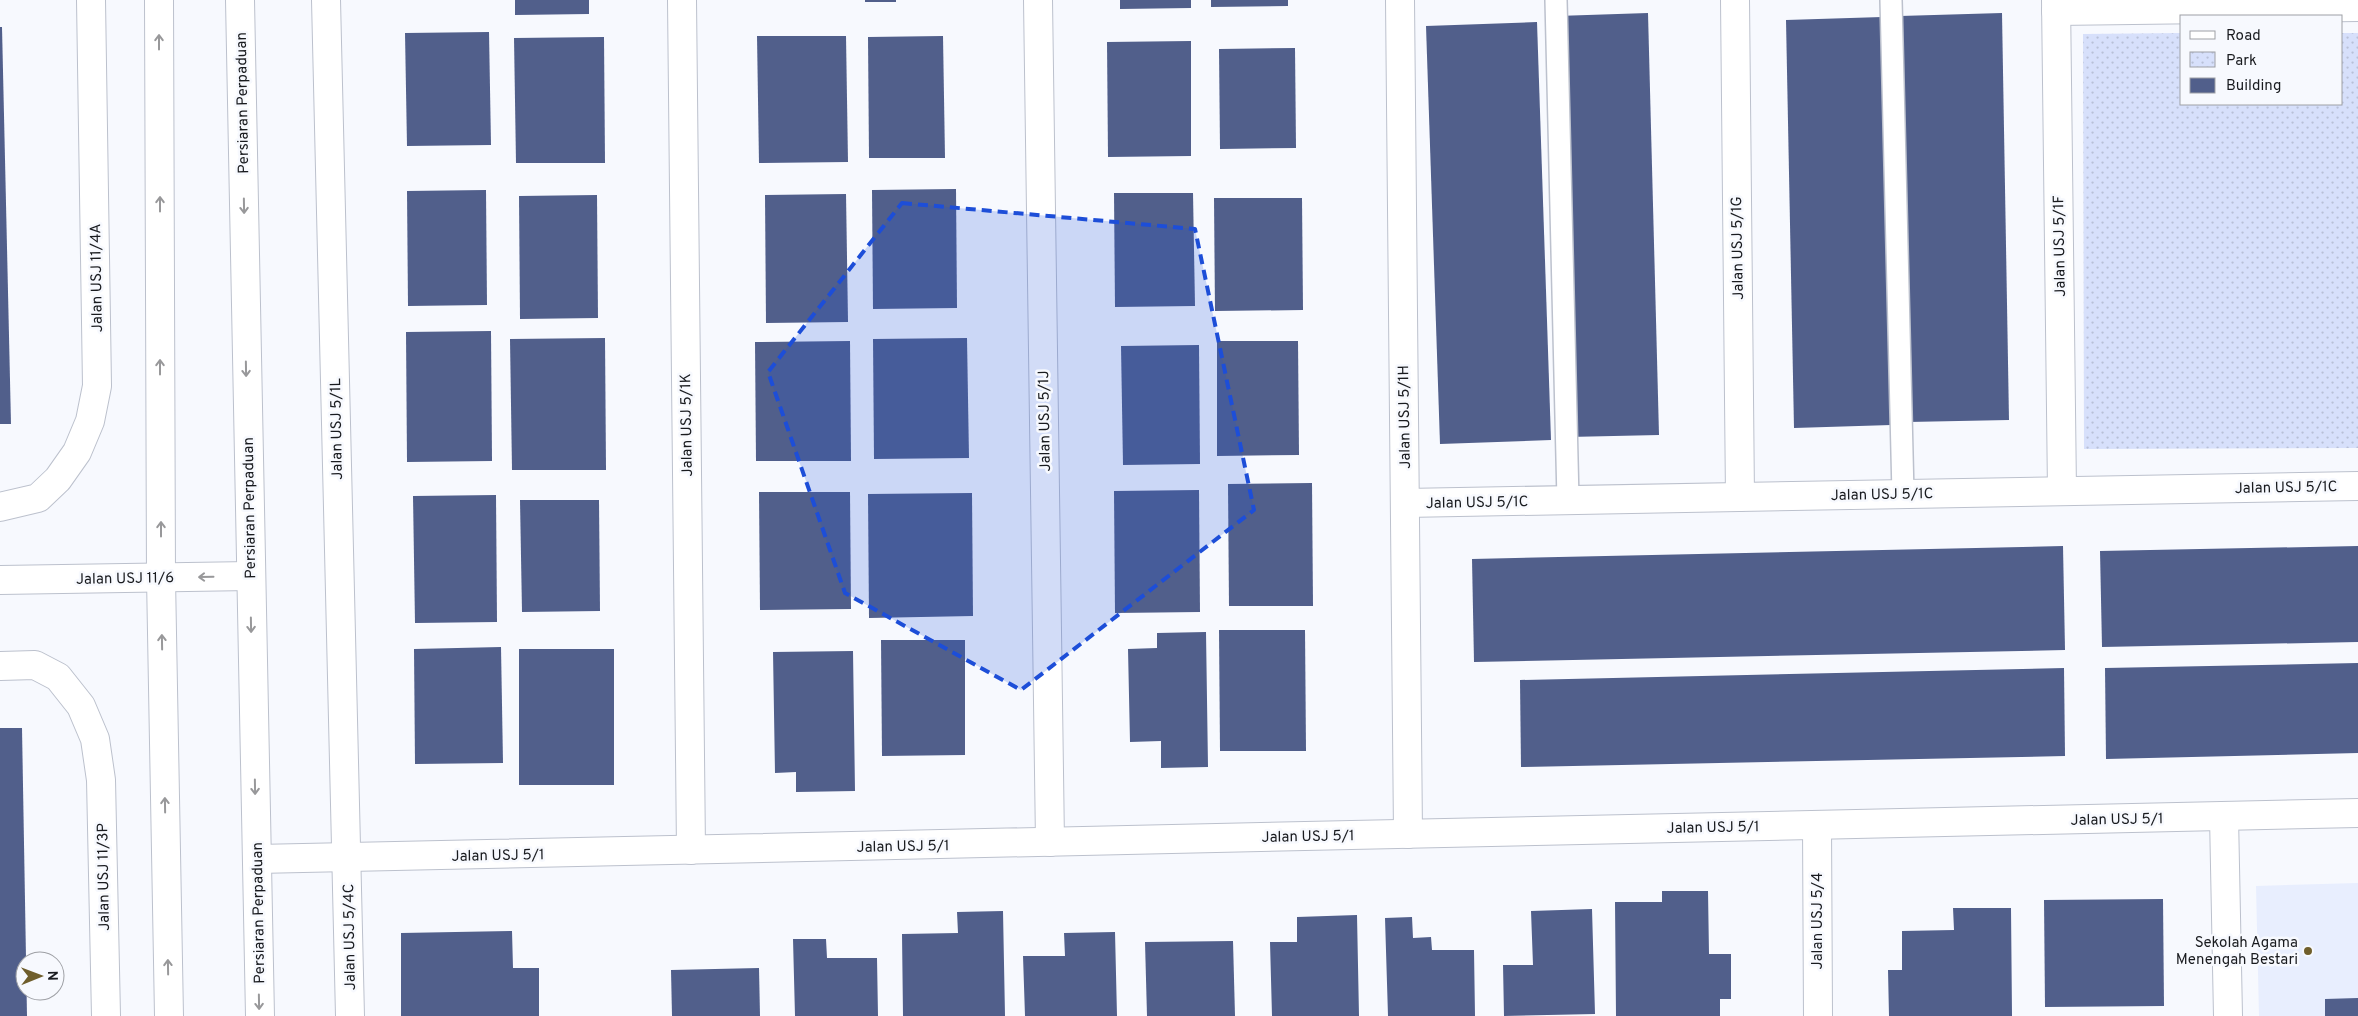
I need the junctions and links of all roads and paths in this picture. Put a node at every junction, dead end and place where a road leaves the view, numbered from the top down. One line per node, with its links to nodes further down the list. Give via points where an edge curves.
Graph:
1 (91, 0): 20 (street, Jalan USJ 11/4A, via 98,386 90,421 77,452 58,479 38,498)
2 (159, 0): 22 (street, one-way to 2)
3 (240, 0): 21 (street, Persiaran Perpaduan, one-way to 21)
4 (326, 0): 31 (street, Jalan USJ 5/1L)
5 (682, 0): 30 (street, Jalan USJ 5/1K)
6 (1038, 0): 29 (street, Jalan USJ 5/1J)
7 (1400, 0): 19 (street, Jalan USJ 5/1H)
8 (1556, 0): 18 (lane)
9 (1735, 0): 17 (street, Jalan USJ 5/1G)
10 (1891, 0): 16 (lane)
11 (2229, 4): 12 (street); 13 (street)
12 (2056, 5): 15 (street, Jalan USJ 5/1F)
13 (2358, 6)
14 (2358, 486): 15 (street, Jalan USJ 5/1C)
15 (2062, 491): 16 (street, Jalan USJ 5/1C)
16 (1903, 494): 17 (street, Jalan USJ 5/1C)
17 (1740, 497): 18 (street, Jalan USJ 5/1C)
18 (1568, 500): 19 (street, Jalan USJ 5/1C)
19 (1405, 503): 28 (street, Jalan USJ 5/1H)
20 (0, 507)
21 (250, 576): 22 (street, Jalan USJ 11/6, one-way to 22); 32 (street, Persiaran Perpaduan, one-way to 32)
22 (161, 578): 23 (street, Jalan USJ 11/6); 34 (street, one-way to 22)
23 (0, 580)
24 (0, 666): 33 (street, Jalan USJ 11/3P, via 35,665 58,677 81,706 95,739 101,780)
25 (2358, 813): 26 (street, Jalan USJ 5/1)
26 (2224, 816): 27 (street, Jalan USJ 5/1); 38 (street)
27 (1817, 825): 28 (street, Jalan USJ 5/1); 37 (street, Jalan USJ 5/4)
28 (1408, 834): 29 (street, Jalan USJ 5/1)
29 (1050, 842): 30 (street, Jalan USJ 5/1)
30 (691, 850): 31 (street, Jalan USJ 5/1)
31 (347, 858): 32 (street, Jalan USJ 5/1); 36 (street, Jalan USJ 5/4C)
32 (257, 859): 35 (street, Persiaran Perpaduan, one-way to 35)
33 (106, 1016)
34 (169, 1016)
35 (260, 1016)
36 (350, 1016)
37 (1818, 1016)
38 (2228, 1016)

